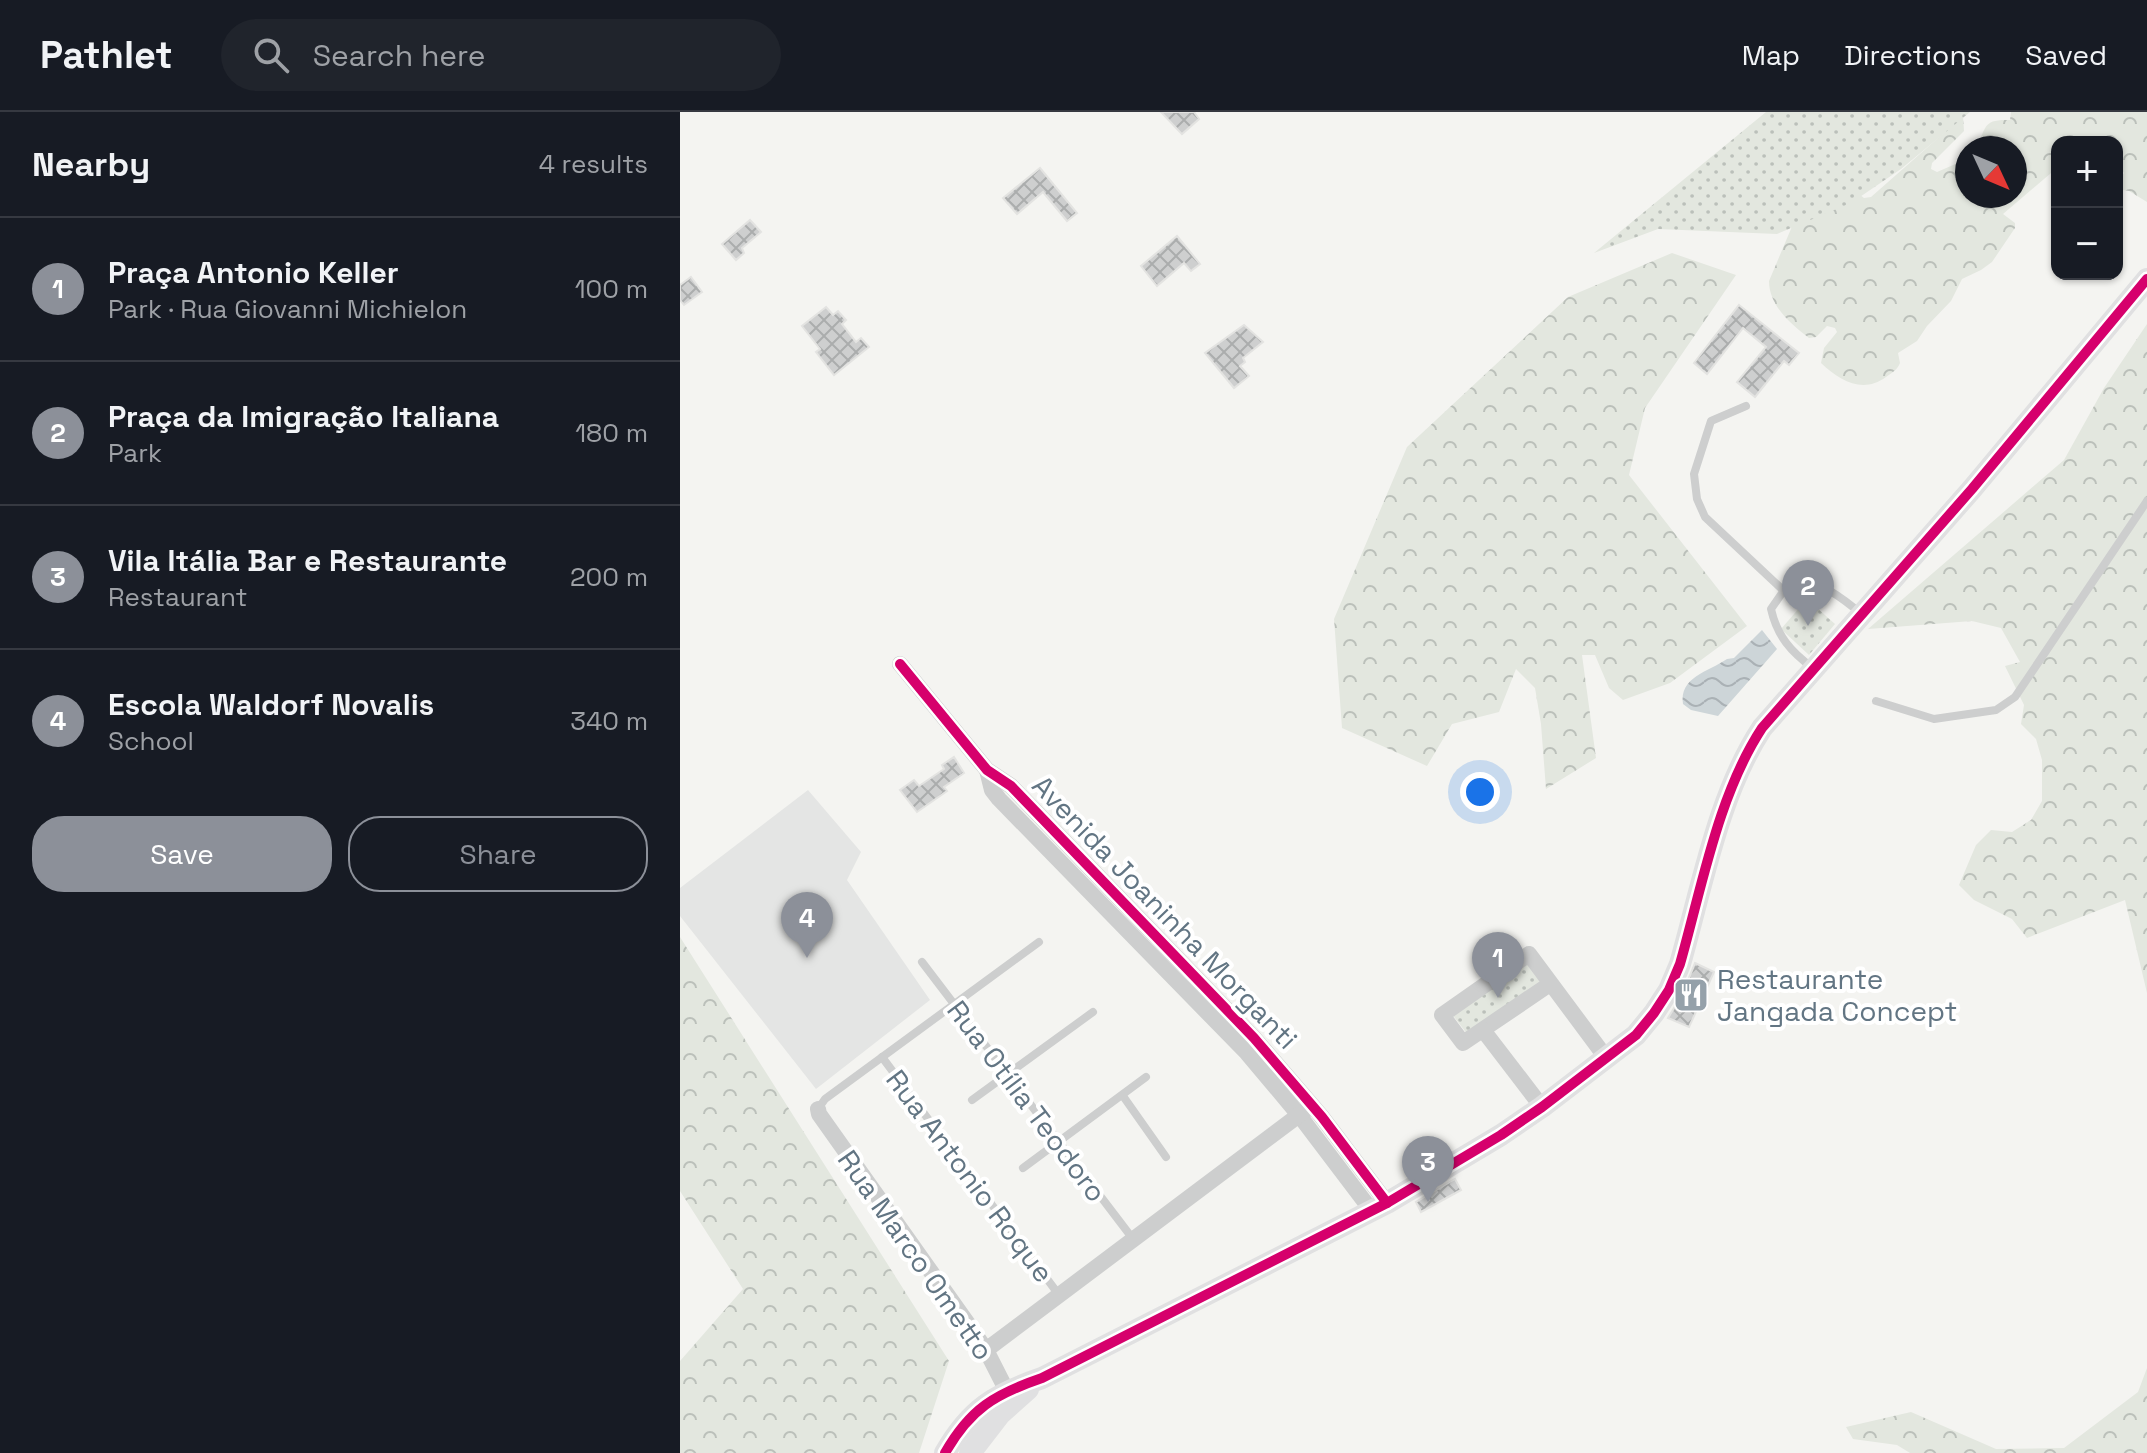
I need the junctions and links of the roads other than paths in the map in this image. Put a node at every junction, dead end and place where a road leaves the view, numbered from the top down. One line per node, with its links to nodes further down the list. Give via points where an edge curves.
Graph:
1 (2147, 279): 5 (street)
2 (1746, 406): 4 (lane, via 1711,421 1694,474 1697,499 1705,517)
3 (2147, 501): 8 (lane, via 2015,697 1996,710 1934,719)
4 (1783, 590): 5 (lane, via 1789,583 1809,582 1828,588); 7 (lane, via 1771,609 1775,627 1793,654)
5 (1863, 614): 7 (street)
6 (900, 664): 23 (street, Avenida Joaninha Morganti, via 1073,863 1254,1038)
7 (1814, 669): 16 (street, via 1762,728 1735,775 1669,990 1636,1035)
8 (1876, 701)
9 (1039, 942): 12 (lane)
10 (922, 962): 12 (lane, Rua Otília Teodoro)
11 (1550, 984): 14 (street); 14 (street, via 1529,954 1442,1015 1463,1043); 16 (street)
12 (953, 1003): 15 (lane); 17 (lane, Rua Otília Teodoro)
13 (1093, 1012): 17 (lane)
14 (1483, 1030): 21 (street)
15 (882, 1057): 22 (lane); 29 (lane, Rua Antonio Roque)
16 (1607, 1059): 21 (street)
17 (1008, 1074): 20 (lane); 24 (lane, Rua Otília Teodoro)
18 (1146, 1077): 19 (lane)
19 (1123, 1096): 24 (lane); 25 (lane)
20 (972, 1100)
21 (1542, 1107): 27 (street)
22 (818, 1109): 30 (street, Rua Marco Ometto)
23 (1306, 1110): 27 (street, Avenida Joaninha Morganti); 28 (street)
24 (1059, 1142): 26 (lane); 28 (lane, Rua Otília Teodoro)
25 (1166, 1157)
26 (1023, 1168)
27 (1379, 1206): 31 (street)
28 (1133, 1239): 29 (street)
29 (1059, 1295): 30 (street)
30 (986, 1350): 31 (street, Rua Marco Ometto)
31 (1009, 1397): 32 (street, via 972,1416); 33 (street)
32 (945, 1453)
33 (970, 1453)

